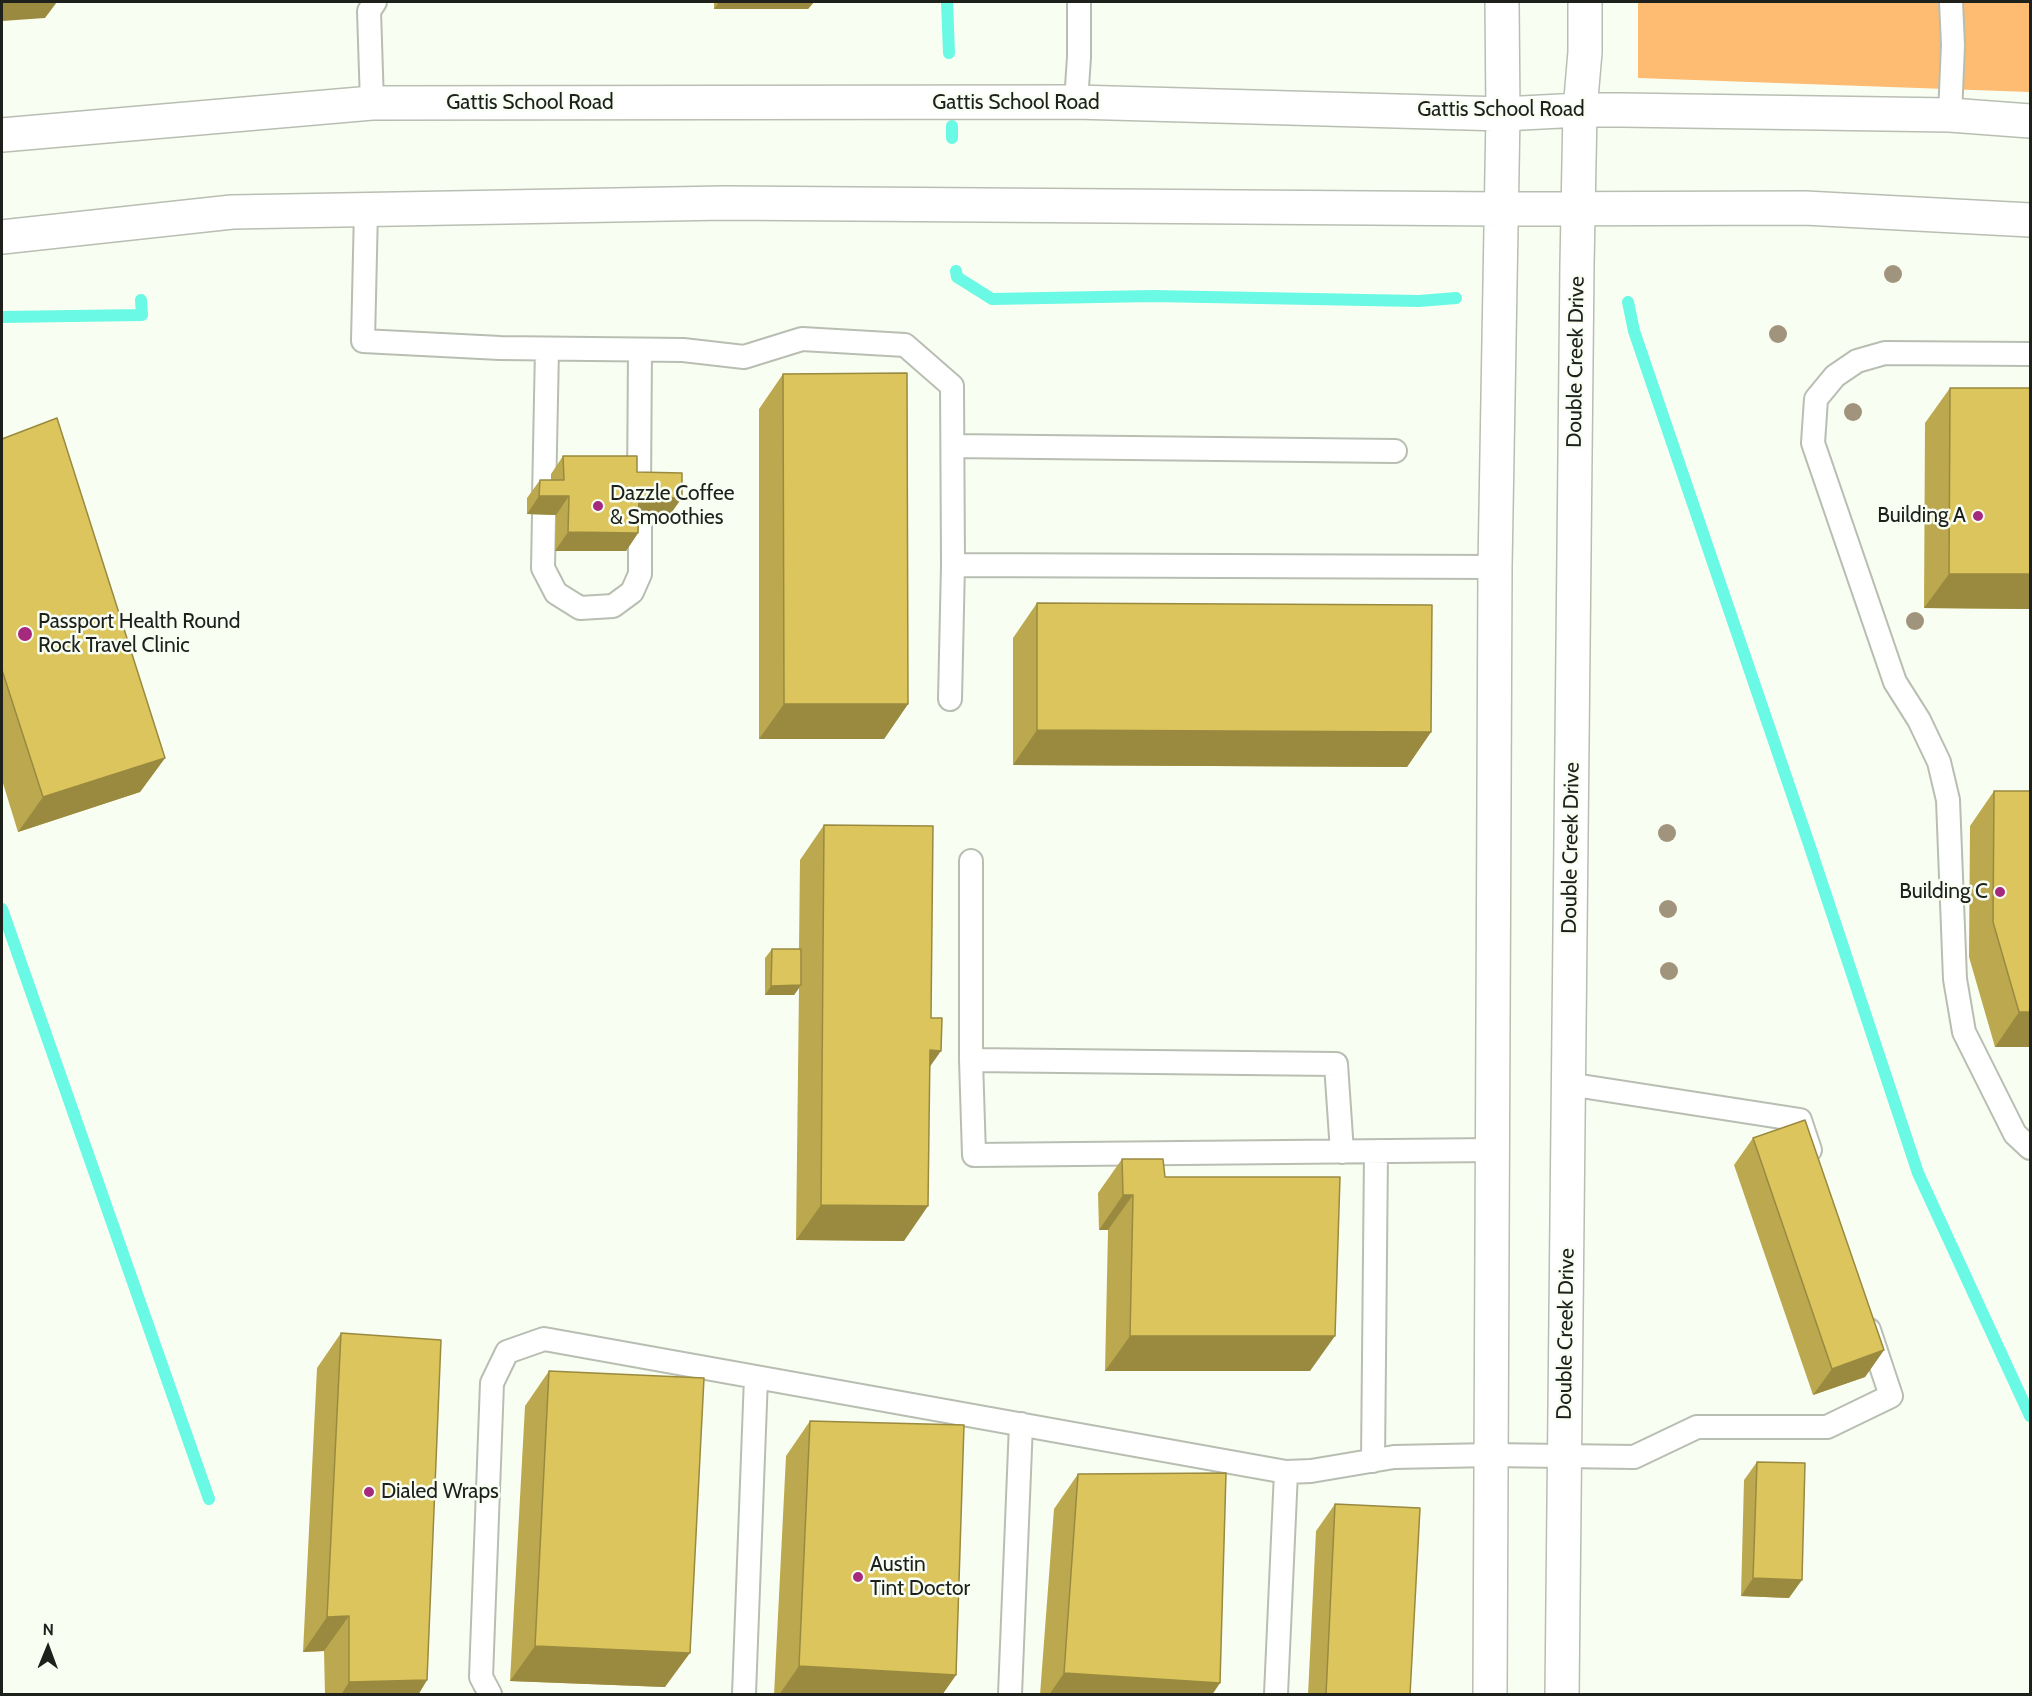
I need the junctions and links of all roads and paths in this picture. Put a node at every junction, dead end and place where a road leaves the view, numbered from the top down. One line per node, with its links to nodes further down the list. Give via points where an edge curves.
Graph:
1 (375, 2): 7 (lane, via 369,11)
2 (1079, 2): 6 (lane)
3 (1502, 2): 9 (main road)
4 (1585, 2): 8 (main road, Double Creek Drive)
5 (1951, 2): 10 (lane)
6 (1076, 102): 7 (main road, Gattis School Road); 9 (main road, Gattis School Road)
7 (372, 104): 12 (main road, Gattis School Road)
8 (1580, 110): 9 (main road, Gattis School Road); 10 (main road, Gattis School Road); 13 (main road, Double Creek Drive)
9 (1503, 114): 14 (main road)
10 (1950, 116): 11 (main road, Gattis School Road)
11 (2031, 121)
12 (2, 135)
13 (1578, 208): 14 (main road); 16 (main road, via 1805,208); 30 (main road, Double Creek Drive)
14 (1500, 209): 15 (main road, via 724,203); 26 (main road)
15 (366, 210): 17 (main road, via 232,212); 18 (lane, via 363,341)
16 (2031, 219)
17 (2, 237)
18 (547, 349): 19 (lane); 24 (lane, via 543,568 556,593 580,608 613,606 632,592 640,574)
19 (640, 350): 21 (lane, via 744,357 802,339 904,345 952,386); 23 (lane)
20 (2031, 354): 31 (lane, via 1885,352 1857,361 1834,376 1816,399 1814,443 1895,682 1939,762 1948,800 1955,979 1964,1032 2015,1134)
21 (952, 446): 22 (lane); 25 (lane)
22 (1395, 451)
23 (639, 490)
24 (640, 516)
25 (953, 565): 26 (lane); 27 (lane)
26 (1495, 567): 32 (main road)
27 (951, 699)
28 (970, 861): 29 (lane)
29 (970, 1060): 33 (lane, via 1336,1064); 33 (lane, via 974,1155)
30 (1568, 1084): 35 (lane, via 1800,1120); 40 (main road, Double Creek Drive)
31 (2031, 1148)
32 (1493, 1150): 34 (lane); 39 (main road)
33 (1342, 1152): 34 (lane)
34 (1376, 1152): 41 (lane)
35 (1814, 1165)
36 (1862, 1308): 40 (lane, via 1891,1396 1827,1427 1697,1427 1634,1456)
37 (756, 1377): 38 (lane); 43 (lane, via 544,1339 507,1352 492,1383 481,1677); 44 (lane)
38 (1021, 1424): 42 (lane); 45 (lane)
39 (1491, 1455): 40 (lane); 41 (lane); 47 (main road)
40 (1564, 1455): 48 (main road, Double Creek Drive)
41 (1373, 1461): 42 (lane)
42 (1286, 1472): 46 (lane)
43 (490, 1695)
44 (744, 1695)
45 (1010, 1695)
46 (1276, 1695)
47 (1490, 1695)
48 (1562, 1695)

